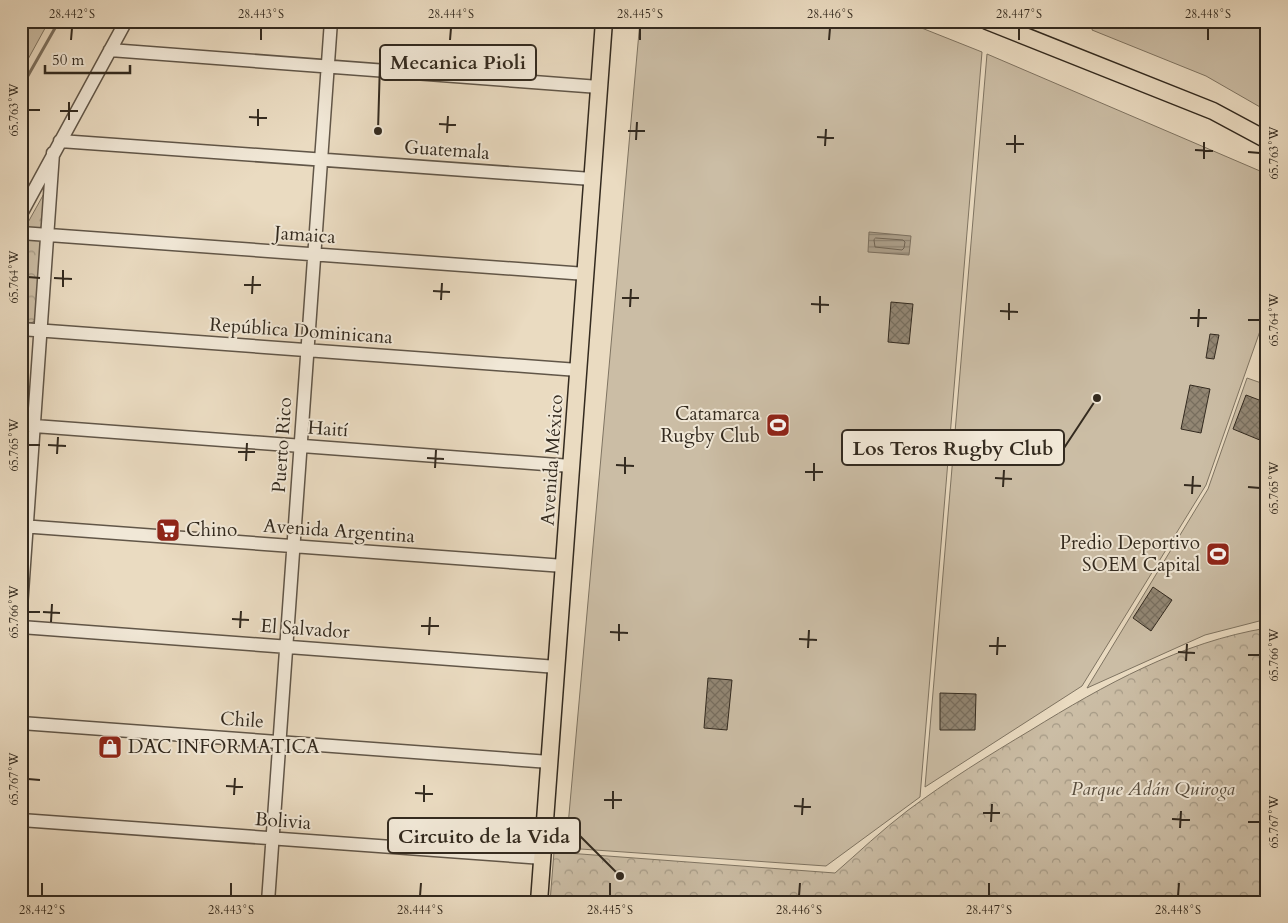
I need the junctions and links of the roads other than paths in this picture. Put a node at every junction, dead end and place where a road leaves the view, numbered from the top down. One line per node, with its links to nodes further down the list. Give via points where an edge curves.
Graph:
1 (126, 21): 5 (street)
2 (331, 21): 6 (street, Puerto Rico)
3 (604, 21): 7 (main road, Avenida México)
4 (987, 21): 8 (main road, via 1213,111)
5 (110, 50): 6 (street); 9 (street)
6 (328, 67): 7 (street); 11 (street, Puerto Rico)
7 (599, 87): 12 (main road, Avenida México)
8 (1267, 140)
9 (60, 141): 10 (street); 11 (street, Guatemala)
10 (53, 153): 13 (street); 15 (street)
11 (321, 159): 12 (street, Guatemala); 16 (street, Puerto Rico)
12 (592, 179): 17 (main road, Avenida México)
13 (21, 214)
14 (21, 233): 15 (street, Jamaica)
15 (48, 235): 16 (street, Jamaica); 19 (street)
16 (315, 254): 17 (street, Jamaica); 20 (street, Puerto Rico)
17 (586, 274): 21 (main road, Avenida México)
18 (21, 329): 19 (street, República Dominicana)
19 (41, 331): 20 (street, República Dominicana); 22 (street)
20 (308, 350): 21 (street, República Dominicana); 23 (street, Puerto Rico)
21 (578, 370): 24 (main road, Avenida México)
22 (28, 425): 23 (street, Haití); 25 (street)
23 (301, 446): 24 (street, Haití); 26 (street, Puerto Rico)
24 (571, 466): 27 (main road, Avenida México)
25 (24, 526): 26 (street, Avenida Argentina); 28 (street)
26 (294, 546): 27 (street, Avenida Argentina); 30 (street, Puerto Rico)
27 (564, 566): 31 (main road, Avenida México)
28 (21, 607)
29 (21, 627): 30 (street, El Salvador)
30 (287, 647): 31 (street, El Salvador); 33 (street, Puerto Rico)
31 (557, 667): 34 (main road, Avenida México)
32 (21, 723): 33 (street, Chile)
33 (280, 742): 34 (street, Chile); 36 (street, Puerto Rico)
34 (550, 762): 37 (main road, Avenida México)
35 (21, 820): 36 (street, Bolivia)
36 (273, 838): 37 (street, Bolivia); 38 (street, Puerto Rico)
37 (542, 858): 39 (main road, Avenida México)
38 (268, 902)
39 (539, 902)

